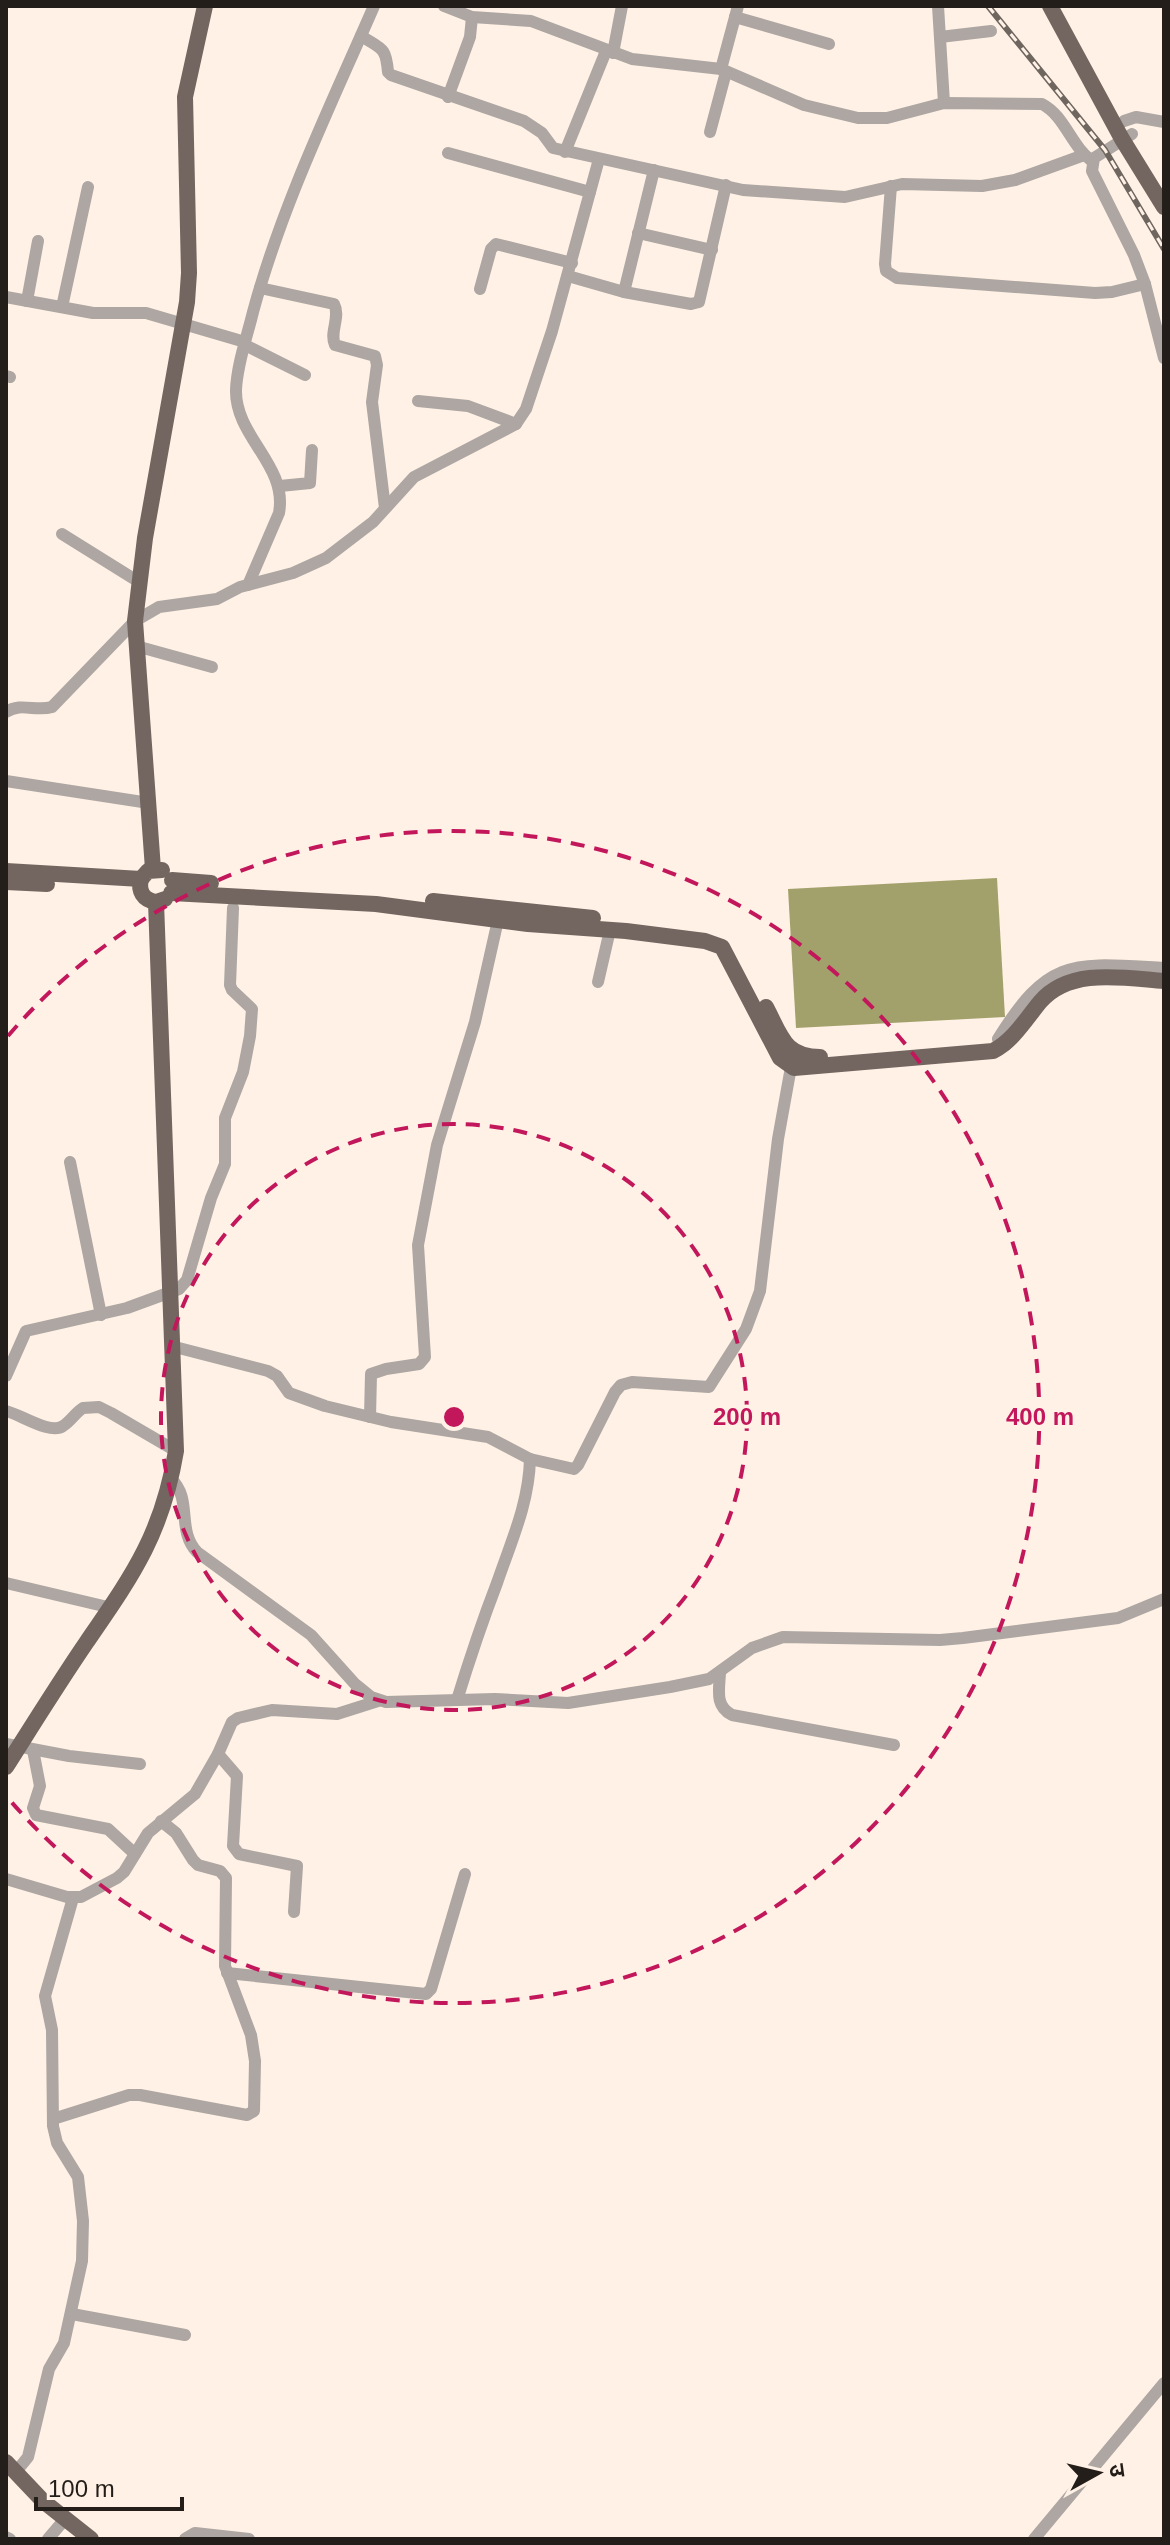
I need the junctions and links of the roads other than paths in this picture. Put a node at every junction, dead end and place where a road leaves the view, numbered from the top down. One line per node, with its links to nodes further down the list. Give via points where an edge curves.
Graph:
1 (205, 6): 45 (main road, via 185,97 189,273)
2 (374, 6): 13 (street)
3 (444, 6): 10 (street)
4 (523, 6): 11 (street)
5 (622, 6): 16 (street)
6 (938, 6): 14 (street)
7 (1050, 6): 21 (main road)
8 (1062, 6): 21 (main road)
9 (736, 11): 15 (street); 17 (street)
10 (472, 17): 11 (street); 18 (street)
11 (523, 20): 16 (street)
12 (991, 31): 14 (street)
13 (361, 36): 18 (street, via 385,51 391,75); 39 (street, via 292,194)
14 (940, 37): 19 (street)
15 (829, 44)
16 (610, 52): 17 (street, via 651,63); 23 (street)
17 (724, 70): 19 (street, via 804,105 858,118 887,118); 22 (street)
18 (448, 97): 23 (street, via 524,121 553,148)
19 (944, 103): 25 (street, via 1042,104)
20 (1164, 122): 21 (street, via 1136,117)
21 (1126, 131): 25 (street); 31 (main road); 33 (main road)
22 (710, 132)
23 (565, 152): 26 (street)
24 (448, 153): 32 (street)
25 (1088, 158): 29 (street, via 982,186); 38 (street)
26 (599, 159): 27 (street); 32 (street)
27 (654, 170): 28 (street); 34 (street)
28 (726, 185): 29 (street, via 845,197); 36 (street)
29 (891, 186): 38 (street, via 885,264 897,278 1095,293)
30 (88, 187): 44 (street)
31 (1164, 187)
32 (590, 192): 37 (street)
33 (1164, 207)
34 (638, 233): 36 (street); 41 (street)
35 (38, 241): 43 (street)
36 (712, 250): 41 (street, via 696,304)
37 (570, 269): 40 (street, via 496,244); 41 (street); 50 (street, via 526,409)
38 (1145, 284): 47 (street)
39 (260, 288): 46 (street); 53 (street, via 334,304 335,345 375,356 372,402)
40 (480, 289)
41 (624, 292)
42 (6, 297): 43 (street)
43 (27, 301): 44 (street)
44 (62, 307): 45 (street, via 146,313)
45 (184, 325): 46 (street); 55 (main road)
46 (245, 344): 48 (street); 52 (street, via 237,399 250,436)
47 (1164, 358)
48 (305, 375)
49 (418, 401): 50 (street, via 468,406)
50 (516, 424): 53 (street, via 426,469)
51 (312, 450): 52 (street, via 310,483)
52 (280, 486): 56 (street, via 279,513)
53 (385, 508): 56 (street, via 326,558)
54 (62, 534): 55 (street)
55 (139, 582): 57 (main road)
56 (248, 585): 57 (street, via 217,599 159,607)
57 (135, 621): 58 (main road); 60 (street, via 52,707)
58 (136, 646): 59 (street); 62 (main road)
59 (212, 667)
60 (6, 712)
61 (6, 781): 62 (street)
62 (149, 803): 64 (main road)
63 (6, 871): 64 (main road)
64 (145, 879): 65 (main road); 66 (main road, via 164,871); 67 (main road, via 144,897)
65 (6, 882)
66 (171, 887): 67 (main road, via 166,898); 69 (main road); 74 (main road, via 370,893 709,932 727,939 737,952 789,1049 804,1057)
67 (156, 902): 77 (main road)
68 (233, 908): 77 (street, via 230,985 252,1009 250,1036 225,1118 225,1164 187,1280)
69 (498, 920): 70 (main road); 82 (street, via 475,1022 437,1145 418,1245 425,1357 419,1364 371,1374)
70 (610, 930): 72 (street); 75 (main road, via 722,947 780,1058)
71 (1164, 971): 74 (main road, via 1096,970 1063,977 1040,992)
72 (598, 982)
73 (1164, 983): 74 (main road, via 1096,977 1066,984 1045,996)
74 (1004, 1040): 75 (main road, via 993,1051)
75 (791, 1067): 84 (street, via 760,1291 746,1329 713,1383 700,1388 626,1382 615,1392 574,1469)
76 (70, 1162): 78 (street)
77 (168, 1293): 78 (street); 79 (main road)
78 (101, 1315): 80 (street, via 32,1327)
79 (171, 1346): 82 (street, via 268,1371 289,1393); 83 (main road)
80 (6, 1376)
81 (6, 1411): 83 (street, via 57,1428 83,1408 99,1407)
82 (370, 1417): 84 (street, via 488,1437)
83 (176, 1451): 85 (main road)
84 (530, 1459): 90 (street, via 524,1507)
85 (171, 1479): 88 (main road, via 152,1538); 91 (street, via 182,1492 190,1545 311,1635 355,1684)
86 (6, 1583): 88 (street)
87 (1164, 1599): 89 (street, via 1118,1618 963,1638 773,1638)
88 (112, 1608): 93 (main road)
89 (720, 1673): 90 (street, via 698,1682 568,1703); 92 (street, via 719,1703 732,1715)
90 (457, 1700): 91 (street)
91 (378, 1701): 94 (street, via 330,1715 272,1710 244,1715 232,1722)
92 (894, 1745)
93 (19, 1747): 95 (street); 96 (main road); 98 (street, via 40,1786 36,1815 108,1829)
94 (218, 1754): 97 (street, via 195,1794); 102 (street, via 237,1776 233,1846 239,1854 297,1866)
95 (140, 1764)
96 (6, 1767)
97 (161, 1821): 98 (street); 103 (street, via 198,1865 226,1878)
98 (135, 1854): 101 (street, via 117,1878)
99 (465, 1874): 103 (street, via 426,1994)
100 (6, 1879): 101 (street)
101 (73, 1898): 104 (street, via 45,1996 52,2030)
102 (294, 1912)
103 (227, 1973): 104 (street, via 253,2044 253,2113 140,2095)
104 (53, 2119): 105 (street, via 55,2137 81,2193 82,2261)
105 (72, 2314): 106 (street); 108 (street, via 49,2369 28,2457)
106 (185, 2335)
107 (1164, 2383): 114 (street)
108 (11, 2468): 109 (main road)
109 (65, 2519): 110 (street); 111 (main road)
110 (48, 2539)
111 (91, 2539)
112 (185, 2539): 113 (street, via 195,2533)
113 (249, 2539)
114 (1034, 2539)

